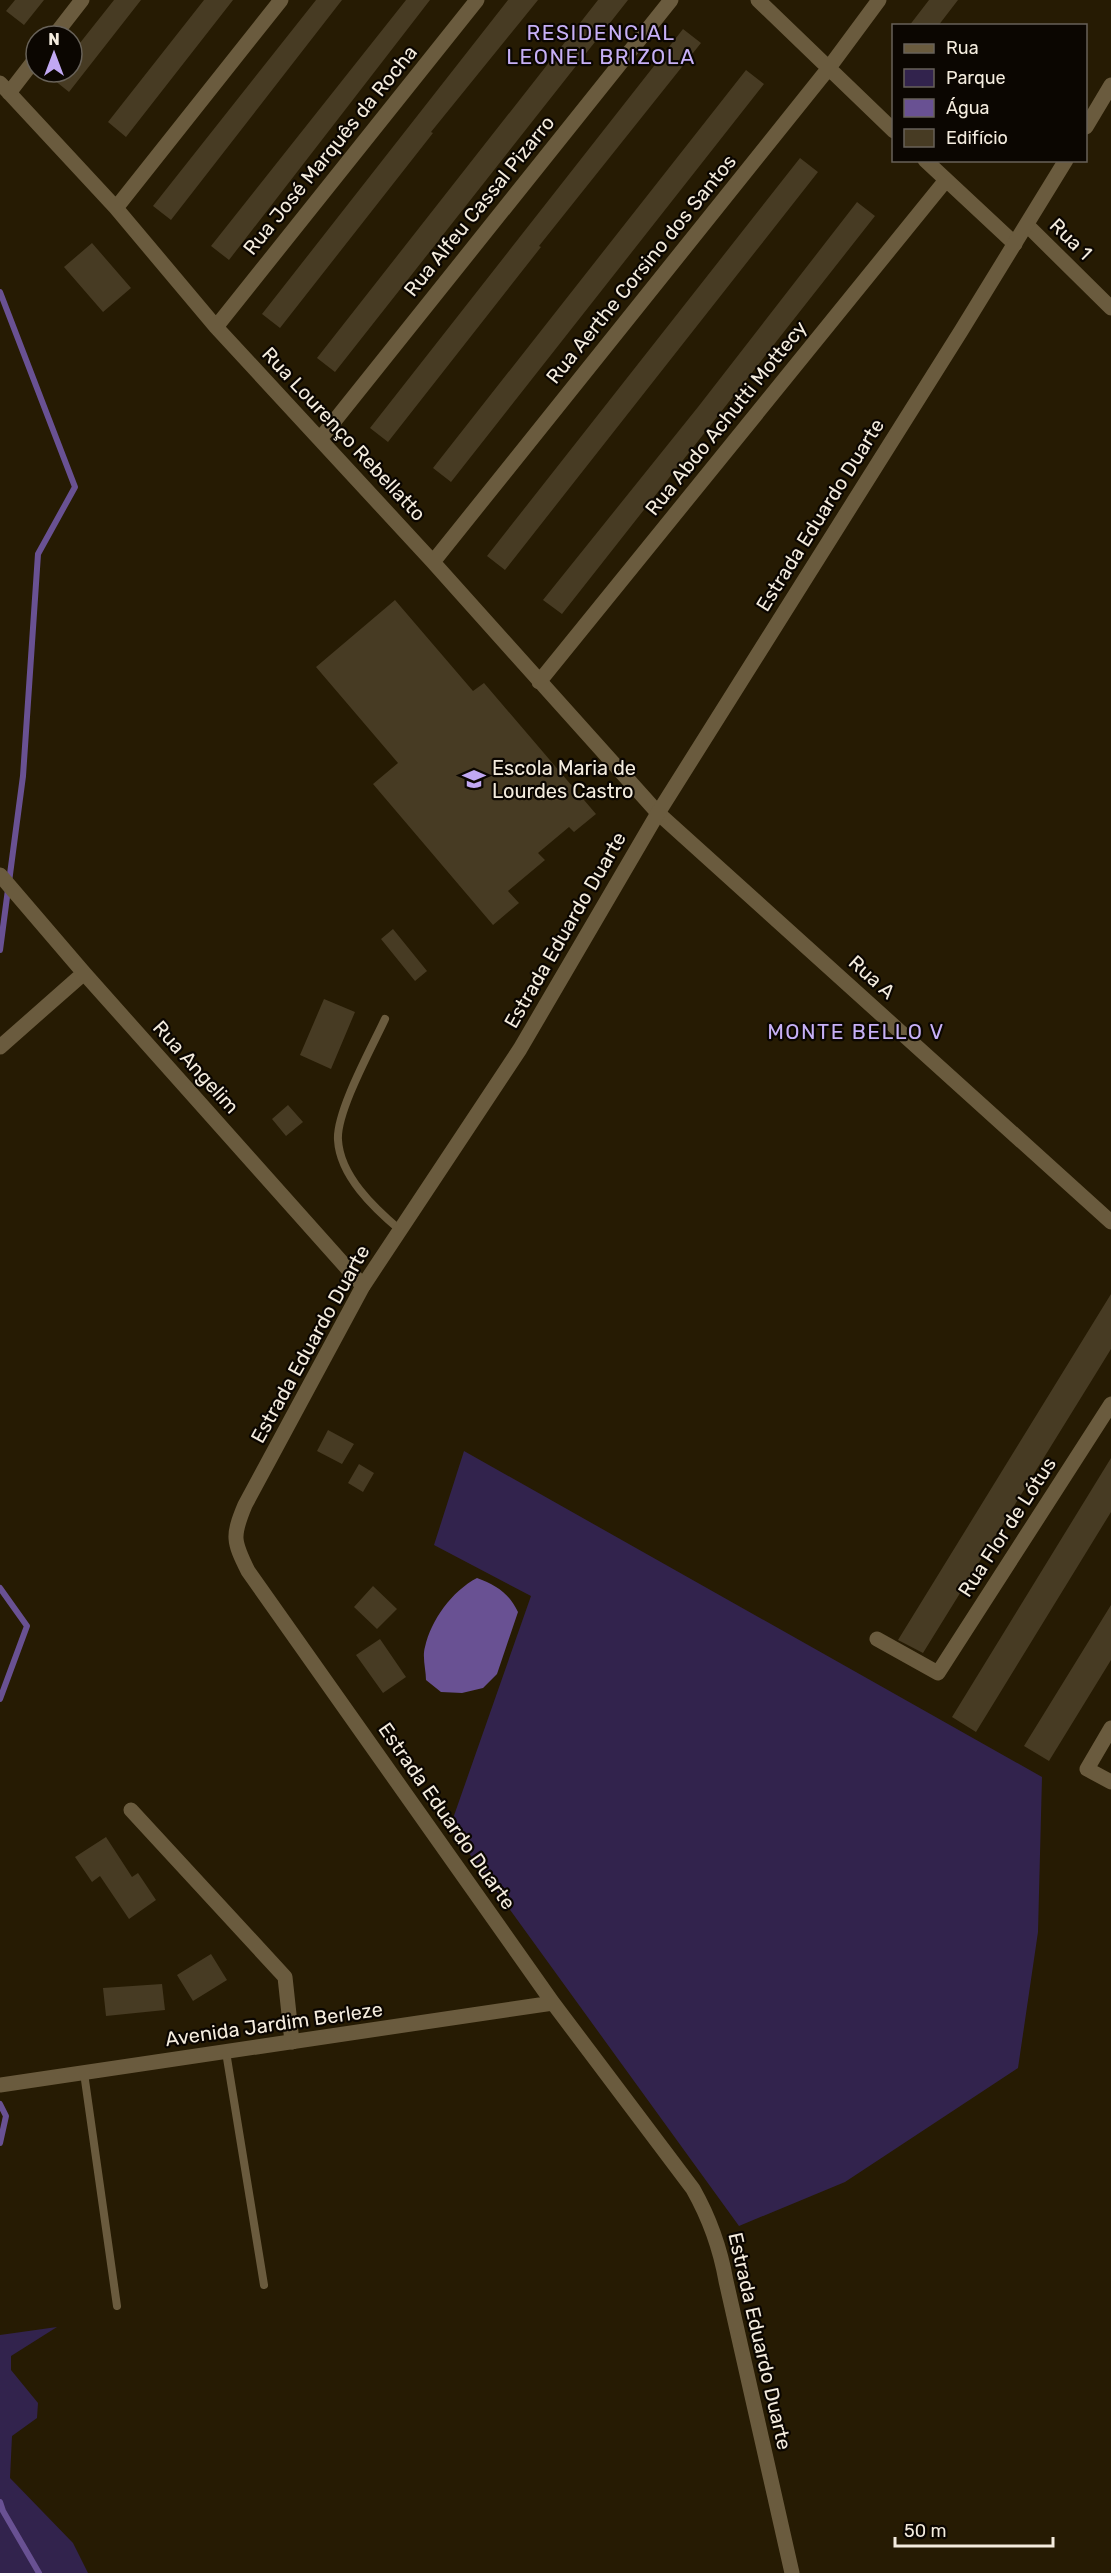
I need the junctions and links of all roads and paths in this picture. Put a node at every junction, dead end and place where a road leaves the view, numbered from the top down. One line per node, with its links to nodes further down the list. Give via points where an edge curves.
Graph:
1 (82, 0): 7 (street)
2 (281, 0): 17 (street)
3 (477, 0): 21 (street, Rua José Marquês da Rocha)
4 (671, 0): 22 (street, Rua Alfeu Cassal Pizarro)
5 (758, 0): 9 (street)
6 (879, 0): 9 (street, Rua Aerthe Corsino dos Santos)
7 (63, 24)
8 (24, 69): 11 (street)
9 (828, 69): 13 (street); 23 (street, Rua Aerthe Corsino dos Santos)
10 (1111, 85): 12 (street)
11 (4, 88): 17 (street, Rua Lourenço Rebellatto)
12 (1087, 125)
13 (892, 128)
14 (927, 162): 16 (street)
15 (1065, 162): 18 (street, Estrada Eduardo Duarte)
16 (946, 180): 19 (street); 24 (street, Rua Abdo Achutti Mottecy)
17 (116, 208): 21 (street, Rua Lourenço Rebellatto)
18 (1027, 225): 19 (street, Estrada Eduardo Duarte); 20 (street, Rua 1)
19 (1015, 244): 25 (street, Estrada Eduardo Duarte)
20 (1111, 308)
21 (216, 327): 22 (street, Rua Lourenço Rebellatto)
22 (320, 439): 23 (street, Rua Lourenço Rebellatto)
23 (433, 562): 24 (street, Rua Lourenço Rebellatto)
24 (539, 682): 25 (street, Rua Lourenço Rebellatto)
25 (658, 813): 30 (street, Rua A); 31 (street, Estrada Eduardo Duarte, via 520,1049)
26 (0, 875): 27 (street, Rua Angelim)
27 (84, 974): 29 (street); 32 (street, Rua Angelim)
28 (385, 1019): 31 (lane, via 340,1121 338,1139 350,1176)
29 (0, 1047)
30 (1111, 1222)
31 (400, 1230): 32 (street, Estrada Eduardo Duarte)
32 (363, 1286): 38 (street, Estrada Eduardo Duarte, via 245,1505 235,1530 237,1550)
33 (1111, 1404): 34 (street, Rua Flor de Lótus, via 938,1673)
34 (877, 1639)
35 (1111, 1728): 36 (street, via 1087,1769)
36 (1111, 1782)
37 (131, 1810): 39 (street, via 285,1977)
38 (553, 2003): 39 (street, Avenida Jardim Berleze); 45 (street, Estrada Eduardo Duarte, via 693,2189 708,2215 720,2248)
39 (292, 2042): 40 (street, Avenida Jardim Berleze)
40 (226, 2052): 41 (street, Avenida Jardim Berleze); 43 (lane)
41 (84, 2073): 42 (street, Avenida Jardim Berleze); 44 (lane)
42 (0, 2085)
43 (264, 2285)
44 (117, 2307)
45 (792, 2573)

